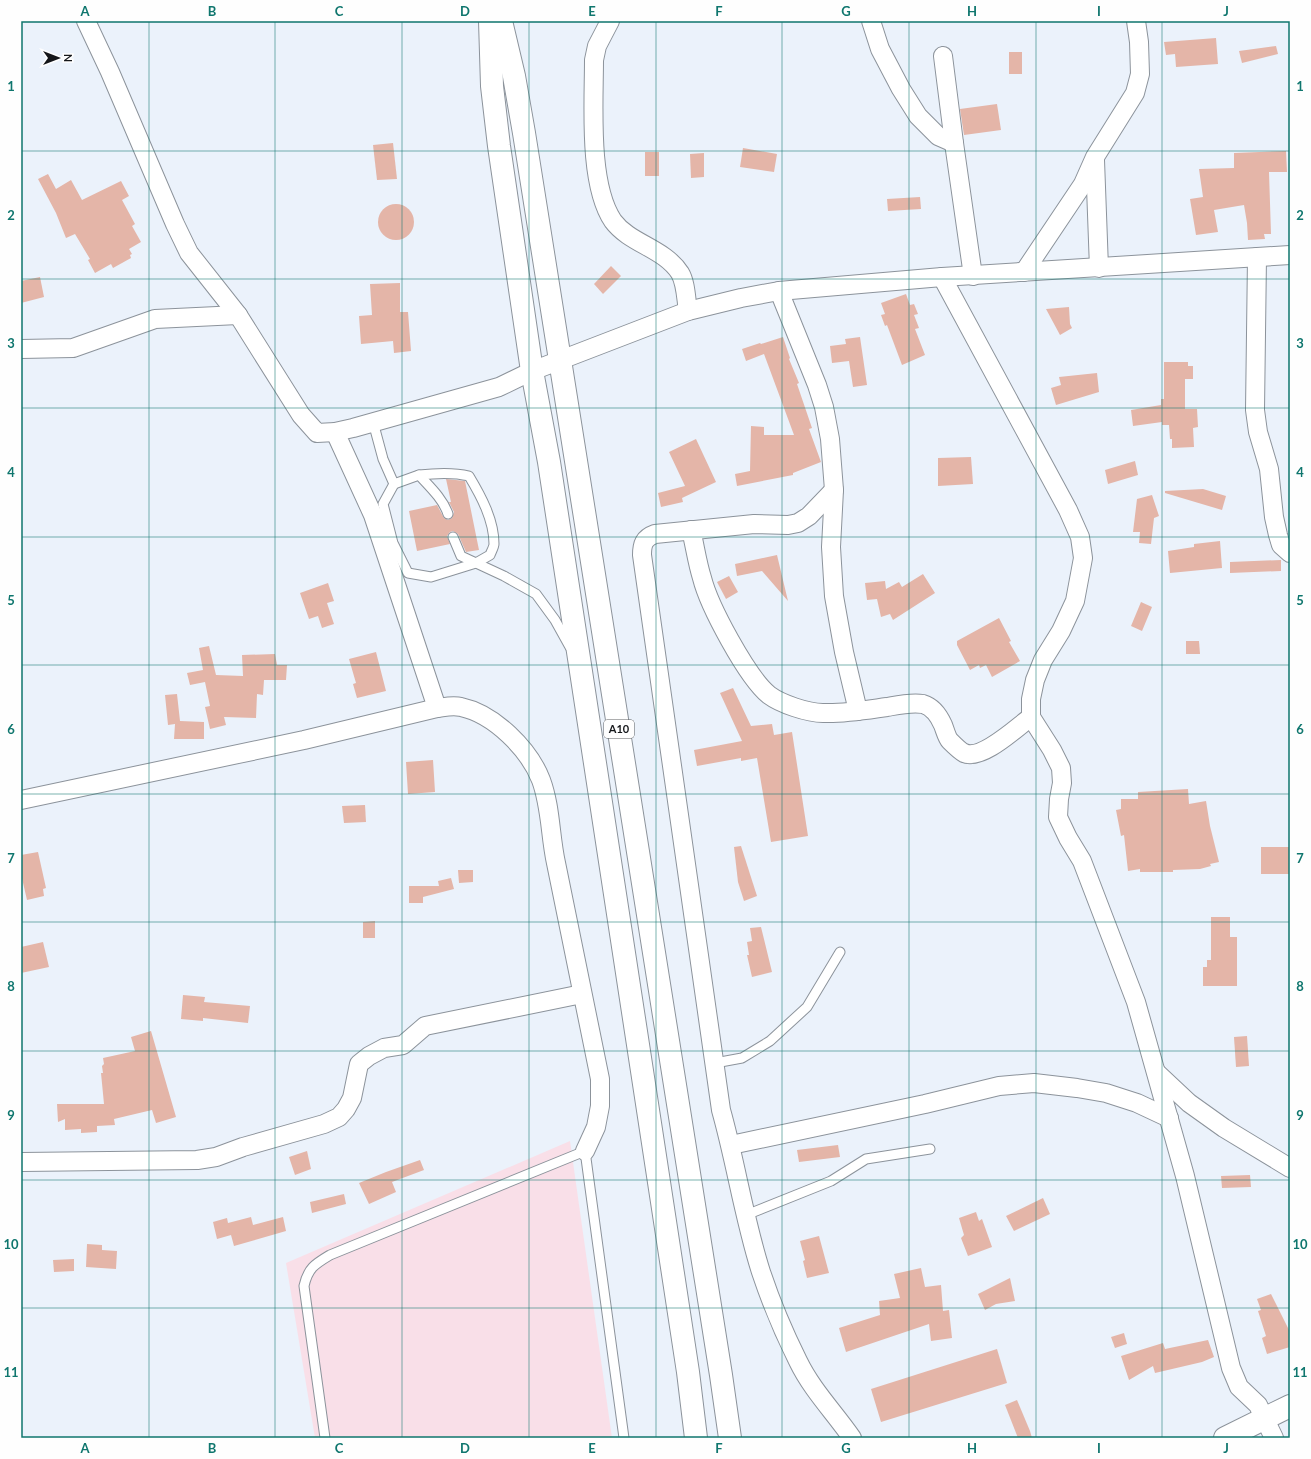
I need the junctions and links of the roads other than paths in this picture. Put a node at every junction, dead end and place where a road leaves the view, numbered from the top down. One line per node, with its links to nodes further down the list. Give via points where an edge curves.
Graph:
1 (86, 21): 18 (street, via 189,253)
2 (490, 21): 21 (main road, A10, via 492,86 498,146)
3 (502, 21): 20 (main road, A10, via 524,133)
4 (610, 21): 17 (street, via 597,46 594,60 596,170 600,188 608,210 619,228 665,257 680,273)
5 (871, 21): 8 (street, via 880,49 918,116 938,136)
6 (1136, 21): 9 (street, via 1140,74 1135,93)
7 (943, 56): 8 (street)
8 (954, 143): 14 (street)
9 (1095, 158): 12 (street); 13 (street, via 1083,184)
10 (1290, 255): 11 (street)
11 (1257, 257): 12 (street); 30 (street, via 1255,410 1258,432 1269,469 1278,535 1281,545)
12 (1099, 268): 13 (street)
13 (1024, 272): 14 (street)
14 (973, 276): 15 (street)
15 (942, 277): 16 (street); 35 (street, via 1068,510 1080,537 1083,558 1075,601 1035,680)
16 (779, 291): 17 (street); 26 (street, via 824,407 830,439)
17 (688, 311): 20 (street)
18 (238, 315): 19 (street, via 155,319 73,348); 23 (street, via 309,425 317,433)
19 (21, 349)
20 (560, 360): 21 (street); 55 (main road, A10)
21 (532, 371): 22 (street, via 499,387); 32 (main road, A10, via 549,462)
22 (373, 422): 23 (street); 25 (lane, via 383,459)
23 (335, 432): 33 (street, via 373,515)
24 (419, 475): 25 (lane); 27 (lane, via 439,498); 31 (lane, via 469,476 491,521 494,545 490,555)
25 (394, 484): 31 (lane, via 383,504 393,543 408,572 431,577)
26 (834, 490): 28 (street, via 809,516 798,523); 34 (street, via 831,547 834,596)
27 (448, 514)
28 (691, 530): 34 (street, via 707,594 730,639 758,683 770,696 810,711); 39 (street, via 650,536 643,543 642,554)
29 (453, 537): 31 (lane, via 461,556)
30 (1290, 553)
31 (476, 563): 32 (lane, via 536,594 555,620)
32 (580, 664): 48 (main road, A10)
33 (437, 708): 36 (street, via 304,740); 38 (street, via 461,707 480,713 502,728 521,747 541,779)
34 (858, 711): 35 (street, via 911,703 924,704 933,709 940,719 949,741 965,753 976,754 991,748)
35 (1031, 717): 40 (street, via 1060,768 1062,783 1058,817 1082,861 1117,948 1136,1002)
36 (21, 800)
37 (840, 952): 39 (lane, via 807,1007 770,1040 742,1058)
38 (582, 994): 44 (street, via 600,1079 600,1106 596,1127); 45 (street, via 425,1026 403,1045 384,1048 359,1064 352,1098 339,1117 324,1124 216,1157 197,1160)
39 (715, 1063): 42 (street, via 721,1110)
40 (1156, 1073): 41 (street); 46 (street, via 1189,1103 1224,1128)
41 (1169, 1118): 42 (street, via 1137,1103 1106,1093 1034,1083 999,1086); 50 (street, via 1231,1368 1239,1387 1258,1404)
42 (731, 1146): 47 (street)
43 (930, 1148): 47 (lane, via 866,1159 831,1181)
44 (585, 1151): 51 (lane, via 330,1255 314,1265 306,1274 304,1286); 52 (lane)
45 (21, 1162)
46 (1290, 1168)
47 (746, 1215): 56 (street, via 761,1271 799,1362 819,1395)
48 (691, 1393): 53 (street); 54 (main road, A10)
49 (1290, 1406): 50 (main road)
50 (1265, 1419): 57 (main road); 58 (street)
51 (325, 1438)
52 (624, 1438)
53 (692, 1438)
54 (696, 1438)
55 (730, 1438)
56 (852, 1438)
57 (1225, 1438)
58 (1274, 1438)

